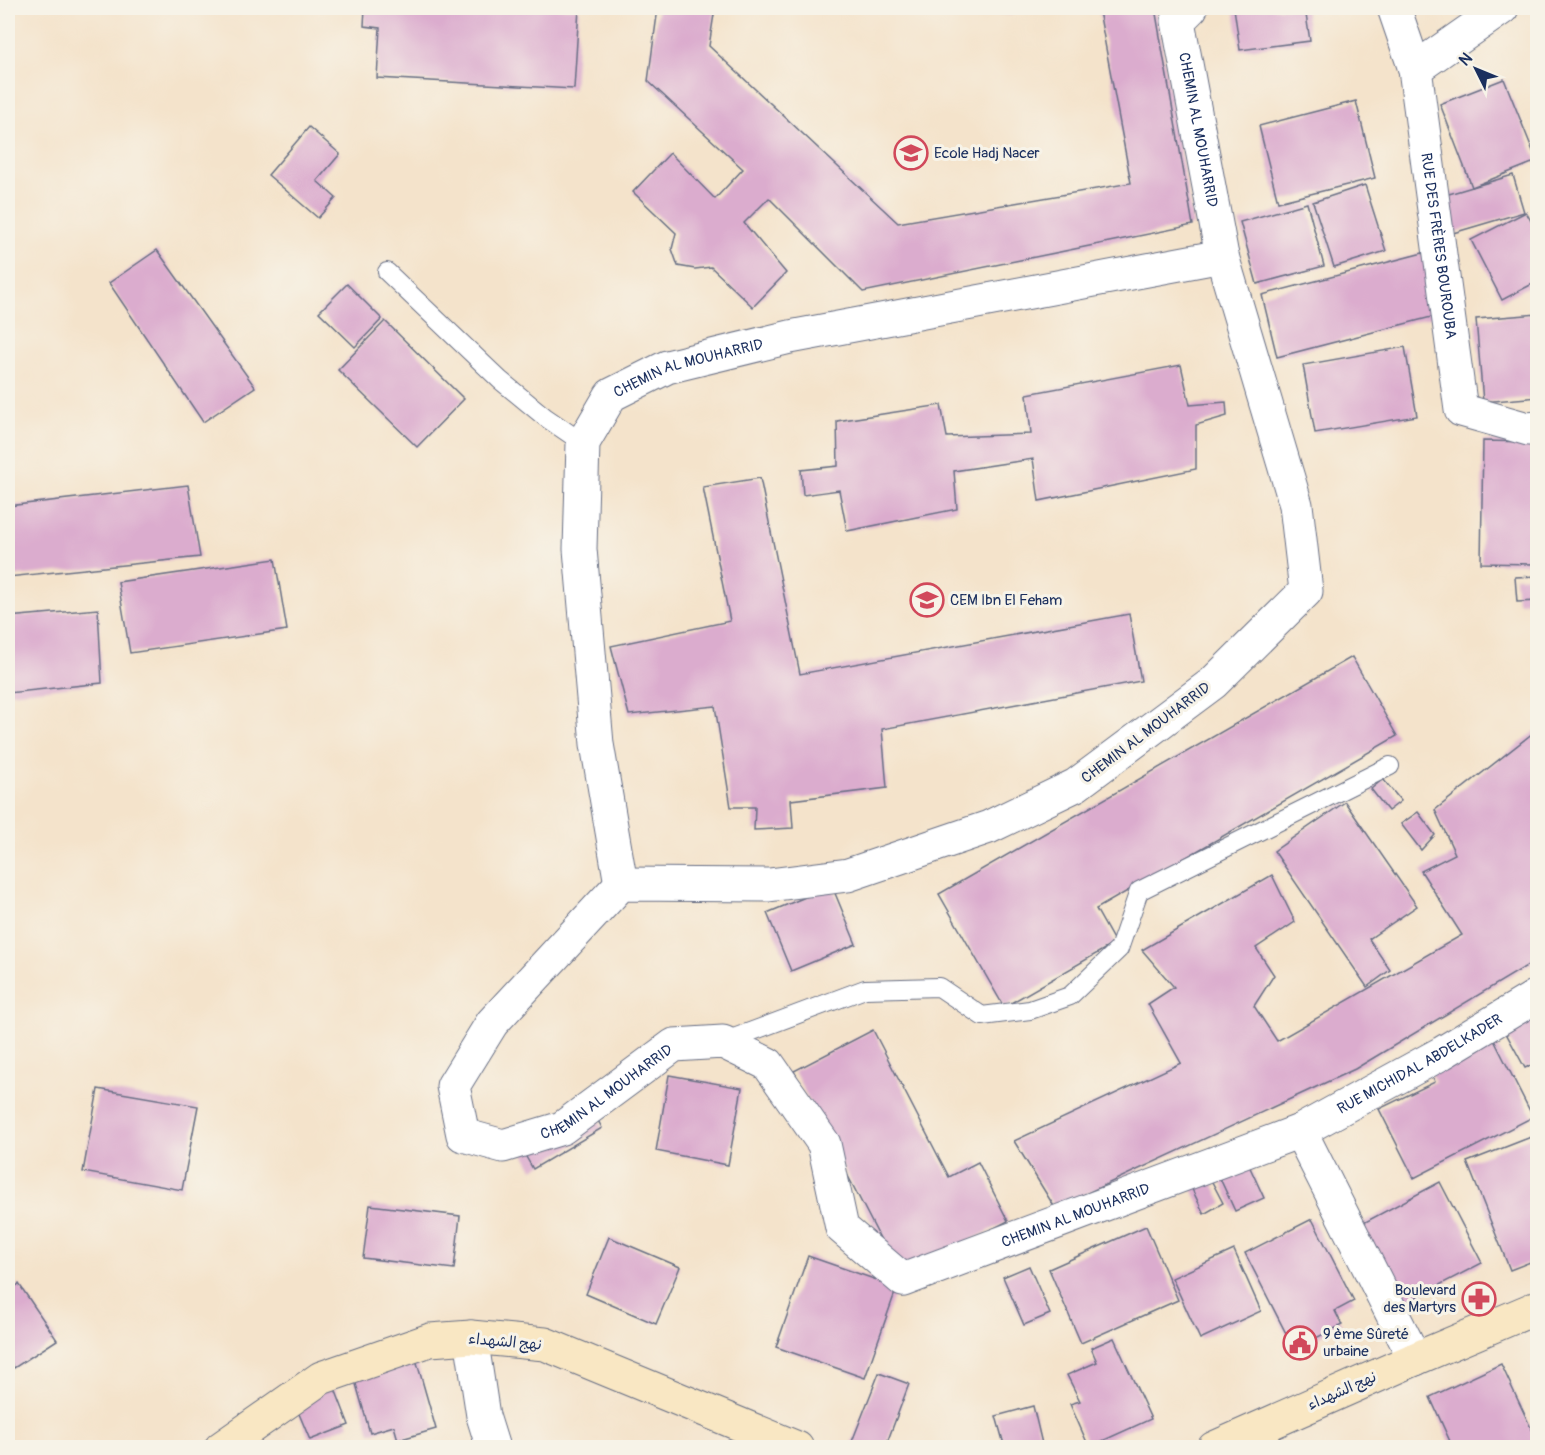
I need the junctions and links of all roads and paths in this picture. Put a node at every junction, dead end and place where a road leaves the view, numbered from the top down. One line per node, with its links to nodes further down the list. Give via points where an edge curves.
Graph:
1 (1191, 8): 5 (street, CHEMIN AL MOUHARRID, via 1178,21)
2 (1394, 8): 4 (street, RUE DES FRÈRES BOUROUBA)
3 (1502, 8): 4 (street)
4 (1415, 69): 7 (street, RUE DES FRÈRES BOUROUBA, via 1461,410 1528,429)
5 (1222, 256): 8 (street, CHEMIN AL MOUHARRID, via 790,337 668,367 611,395); 10 (street, CHEMIN AL MOUHARRID, via 1296,506 1306,591 1213,684 1076,785 989,827 848,875 769,885)
6 (387, 272): 8 (lane, via 500,380)
7 (1538, 428)
8 (583, 443): 10 (street, CHEMIN AL MOUHARRID, via 580,549 597,744)
9 (1390, 766): 12 (lane, via 1139,891 1119,949 1070,996 1030,1010 982,1016 939,987 865,989)
10 (621, 884): 12 (street, CHEMIN AL MOUHARRID, via 492,1023 453,1086 463,1135 503,1146 562,1128 674,1046)
11 (1538, 995): 13 (street, RUE MICHIDAL ABDELKADER)
12 (723, 1042): 13 (street, CHEMIN AL MOUHARRID, via 768,1064 824,1144 842,1228 903,1280)
13 (1300, 1131): 16 (street)
14 (1538, 1307): 16 (main road, نهج الشهداء)
15 (471, 1337): 17 (main road, نهج الشهداء, via 430,1340 321,1378); 18 (street, via 483,1416); 19 (main road, نهج الشهداء, via 545,1344)
16 (1415, 1359): 20 (main road, نهج الشهداء)
17 (221, 1448)
18 (493, 1448)
19 (797, 1448)
20 (1214, 1448)

